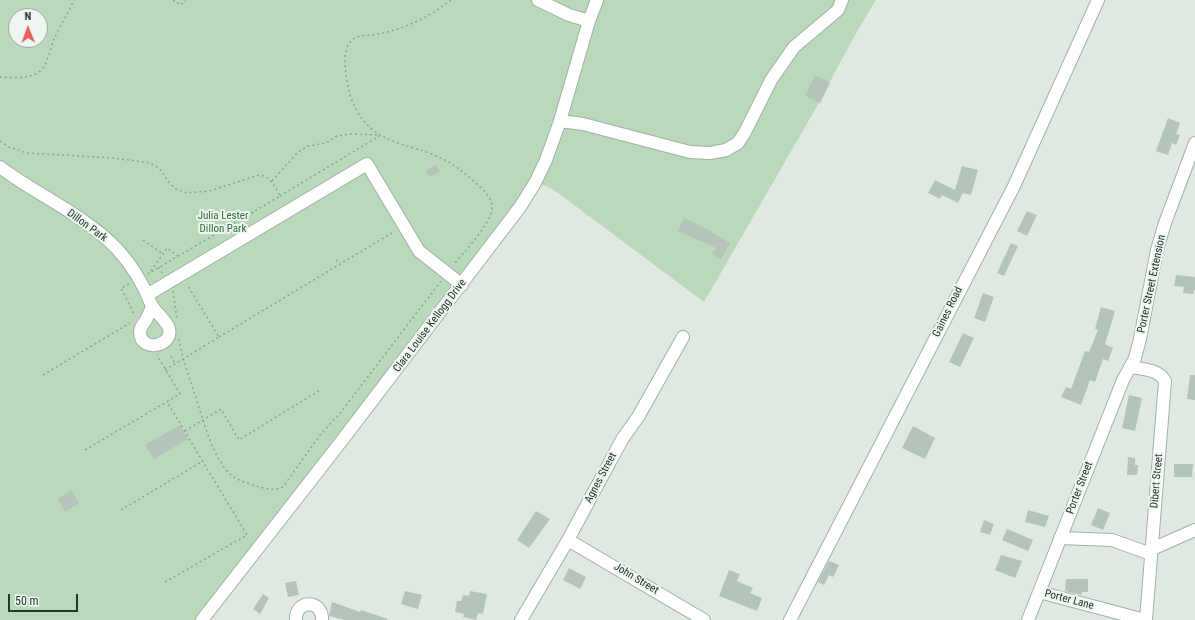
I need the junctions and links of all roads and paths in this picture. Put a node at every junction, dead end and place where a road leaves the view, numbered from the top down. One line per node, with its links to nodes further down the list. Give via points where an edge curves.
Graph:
1 (74, 0): 10 (path, via 42,70 31,76)
2 (173, 0): 3 (path, via 181,6)
3 (185, 0)
4 (451, 0): 12 (path, via 418,21 377,35 359,36 347,46 345,66 351,98 366,124)
5 (538, 0): 9 (street, via 569,15)
6 (597, 0): 9 (street, Clara Louise Kellogg Drive)
7 (842, 0): 11 (street, via 838,10 794,48 771,80 738,143 726,150 710,154 690,152 582,124)
8 (1098, 0): 72 (street, Gaines Road, via 1014,186)
9 (589, 21): 11 (street, Clara Louise Kellogg Drive)
10 (0, 77)
11 (560, 121): 36 (street, Clara Louise Kellogg Drive, via 535,183)
12 (381, 135): 16 (path, via 349,134 337,136 326,143 308,146 298,152); 17 (path); 32 (path, via 401,145 435,155 456,166 487,193 491,200 491,214 485,225)
13 (0, 140): 16 (path, via 9,147 27,153 114,158 150,163 159,168 176,189 187,193 209,191 259,175)
14 (1195, 143): 50 (street, Porter Street Extension, via 1157,250 1140,340)
15 (0, 167): 33 (street, Dillon Park, via 98,232 118,250)
16 (272, 181): 21 (path)
17 (304, 181): 18 (path); 19 (path)
18 (306, 184)
19 (293, 188): 20 (path); 21 (path)
20 (295, 191)
21 (280, 196): 22 (path)
22 (252, 212): 23 (path); 27 (path)
23 (255, 215)
24 (396, 230): 29 (path)
25 (142, 240): 26 (path)
26 (163, 254): 27 (path, via 167,248); 31 (path)
27 (178, 256): 30 (path)
28 (336, 260): 29 (path)
29 (339, 264): 38 (path)
30 (160, 267): 31 (path); 34 (path)
31 (150, 273): 33 (path)
32 (447, 274): 34 (street, via 419,251 367,164); 36 (street); 56 (path, via 341,412 320,435 283,487 267,489 237,479 230,474 218,458)
33 (139, 279): 39 (street, Dillon Park); 41 (path, via 121,288)
34 (168, 282): 39 (street); 42 (path, via 174,293)
35 (297, 284): 38 (path)
36 (462, 285): 67 (street, Clara Louise Kellogg Drive)
37 (188, 286): 45 (path)
38 (299, 289): 45 (path)
39 (147, 295): 40 (street, Dillon Park)
40 (152, 306)
41 (136, 317)
42 (177, 321)
43 (130, 329): 53 (path, via 131,323)
44 (179, 336): 49 (path)
45 (219, 337): 49 (path)
46 (683, 337): 63 (street, Agnes Street, via 649,399 612,458)
47 (156, 354): 52 (path)
48 (171, 356): 51 (path)
49 (184, 359): 51 (path); 56 (path)
50 (1132, 362): 62 (street, Porter Street, via 1122,380); 64 (street, Dibert Street, via 1157,373 1165,381)
51 (175, 364): 52 (path)
52 (165, 370): 55 (path, via 180,394)
53 (42, 375)
54 (320, 390): 56 (path, via 240,440 221,409)
55 (167, 402): 57 (path); 58 (path)
56 (203, 420): 57 (path)
57 (185, 431): 59 (path)
58 (85, 450)
59 (203, 461): 60 (path); 65 (path, via 247,535)
60 (121, 510)
61 (1195, 530): 64 (street)
62 (1060, 538): 64 (street, via 1112,540); 66 (street, Porter Street)
63 (568, 540): 70 (street, Agnes Street); 71 (street, John Street)
64 (1151, 551): 74 (street, Dibert Street)
65 (165, 582)
66 (1039, 592): 73 (street, Porter Street); 74 (street, Porter Lane)
67 (202, 620)
68 (296, 620): 69 (street, via 299,608 313,604 322,612)
69 (322, 620)
70 (521, 620)
71 (704, 620)
72 (790, 620)
73 (1028, 620)
74 (1146, 620)

